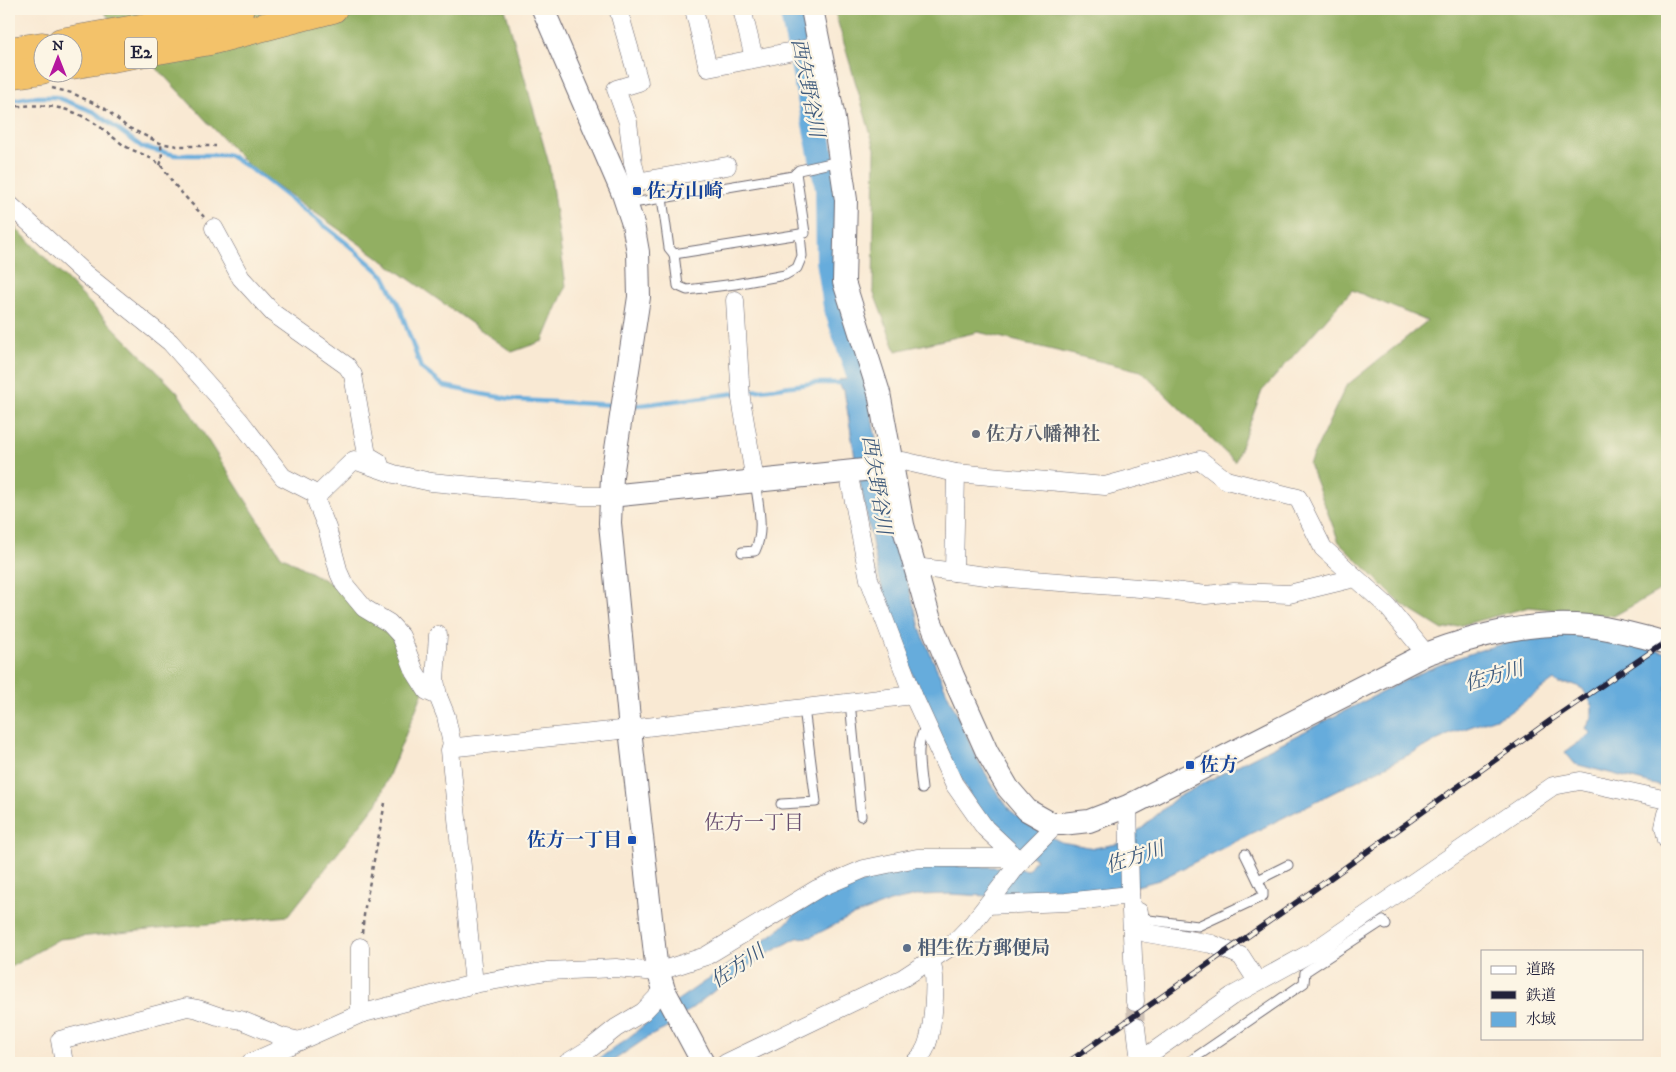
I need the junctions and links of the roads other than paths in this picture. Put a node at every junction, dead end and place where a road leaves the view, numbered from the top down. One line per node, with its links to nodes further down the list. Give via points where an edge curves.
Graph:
1 (240, 9): 8 (highway, E2)
2 (333, 9): 8 (highway, E2)
3 (543, 9): 20 (street)
4 (618, 9): 20 (street, via 639,82 616,89 628,122 633,163)
5 (694, 9): 13 (street, via 708,68)
6 (742, 9): 13 (street)
7 (812, 9): 10 (street)
8 (209, 28): 9 (highway, E2); 14 (highway, E2)
9 (82, 40)
10 (815, 47): 13 (street); 17 (street, via 834,112)
11 (32, 48): 12 (highway)
12 (9, 51)
13 (754, 58)
14 (82, 62)
15 (9, 75): 16 (highway)
16 (32, 77)
17 (837, 162): 19 (lane); 27 (street, via 846,200 844,282 879,393)
18 (726, 166): 20 (street)
19 (796, 173): 21 (lane); 24 (lane, via 805,233)
20 (629, 192): 21 (lane); 33 (street, via 640,276 638,312)
21 (662, 198): 25 (lane, via 669,248)
22 (9, 204): 32 (street, via 84,274 170,342 240,421 283,477)
23 (214, 228): 28 (street, via 241,278 273,313 347,366 353,375 367,455 379,462)
24 (800, 234): 25 (lane); 26 (lane, via 802,256 798,268)
25 (674, 254): 26 (lane, via 678,286 687,290)
26 (735, 292): 31 (street, via 740,393)
27 (894, 467): 29 (street); 30 (street, via 903,461); 35 (street, via 903,525)
28 (380, 469): 32 (street, via 354,460); 33 (street, via 431,482)
29 (848, 471): 31 (street); 41 (street, via 869,579)
30 (956, 473): 36 (street); 37 (street, via 1105,486 1200,460 1226,480 1298,498 1323,548)
31 (755, 481): 33 (street); 34 (lane, via 760,541 755,551)
32 (318, 496): 42 (street, via 316,503 344,584 364,608 389,623 400,636 427,691)
33 (610, 496): 46 (street)
34 (742, 552)
35 (915, 567): 36 (street); 54 (street, via 930,620 987,752 1017,800)
36 (954, 572): 37 (street, via 1206,594 1289,594)
37 (1356, 578): 40 (street, via 1387,606)
38 (438, 635): 42 (street)
39 (1667, 643): 40 (street, via 1589,626 1542,626 1472,638)
40 (1426, 654): 51 (street)
41 (913, 695): 43 (street); 45 (street)
42 (438, 696): 47 (street)
43 (850, 702): 44 (street); 53 (lane)
44 (804, 708): 46 (street); 50 (lane, via 816,802)
45 (927, 724): 48 (lane, via 920,733); 57 (street, via 954,784 985,828)
46 (630, 729): 47 (street, via 457,747); 67 (street)
47 (452, 744): 66 (street, via 450,750)
48 (922, 789)
49 (1667, 800): 65 (street, via 1580,781 1553,786 1314,951)
50 (782, 804)
51 (1129, 812): 54 (street); 60 (street)
52 (1667, 814): 55 (street, via 1664,827)
53 (861, 816)
54 (1051, 828): 57 (street)
55 (1667, 840)
56 (1245, 854): 59 (lane)
57 (1020, 860): 61 (street); 67 (street, via 917,858 864,869 817,888)
58 (1288, 865): 59 (lane)
59 (1258, 880): 60 (lane, via 1263,896 1198,926 1149,920)
60 (1132, 901): 61 (street); 65 (street, via 1141,930 1212,944 1241,956); 68 (street)
61 (989, 903): 64 (street, via 960,938)
62 (1386, 924): 79 (lane, via 1383,921 1305,972 1304,983 1193,1059)
63 (360, 947): 69 (street)
64 (932, 961): 77 (street); 78 (street, via 935,969 930,1035 924,1051)
65 (1258, 982): 72 (street, via 1232,996)
66 (474, 984): 67 (street, via 547,971 616,968); 69 (street)
67 (663, 986): 75 (street, via 643,1012); 76 (street)
68 (1135, 1002)
69 (360, 1014): 71 (street)
70 (1136, 1027): 72 (street)
71 (300, 1041): 73 (street, via 241,1020 187,1007 60,1040); 74 (street)
72 (1140, 1062)
73 (64, 1063)
74 (250, 1063)
75 (567, 1063)
76 (703, 1063)
77 (726, 1063)
78 (914, 1063)
79 (1195, 1063)

